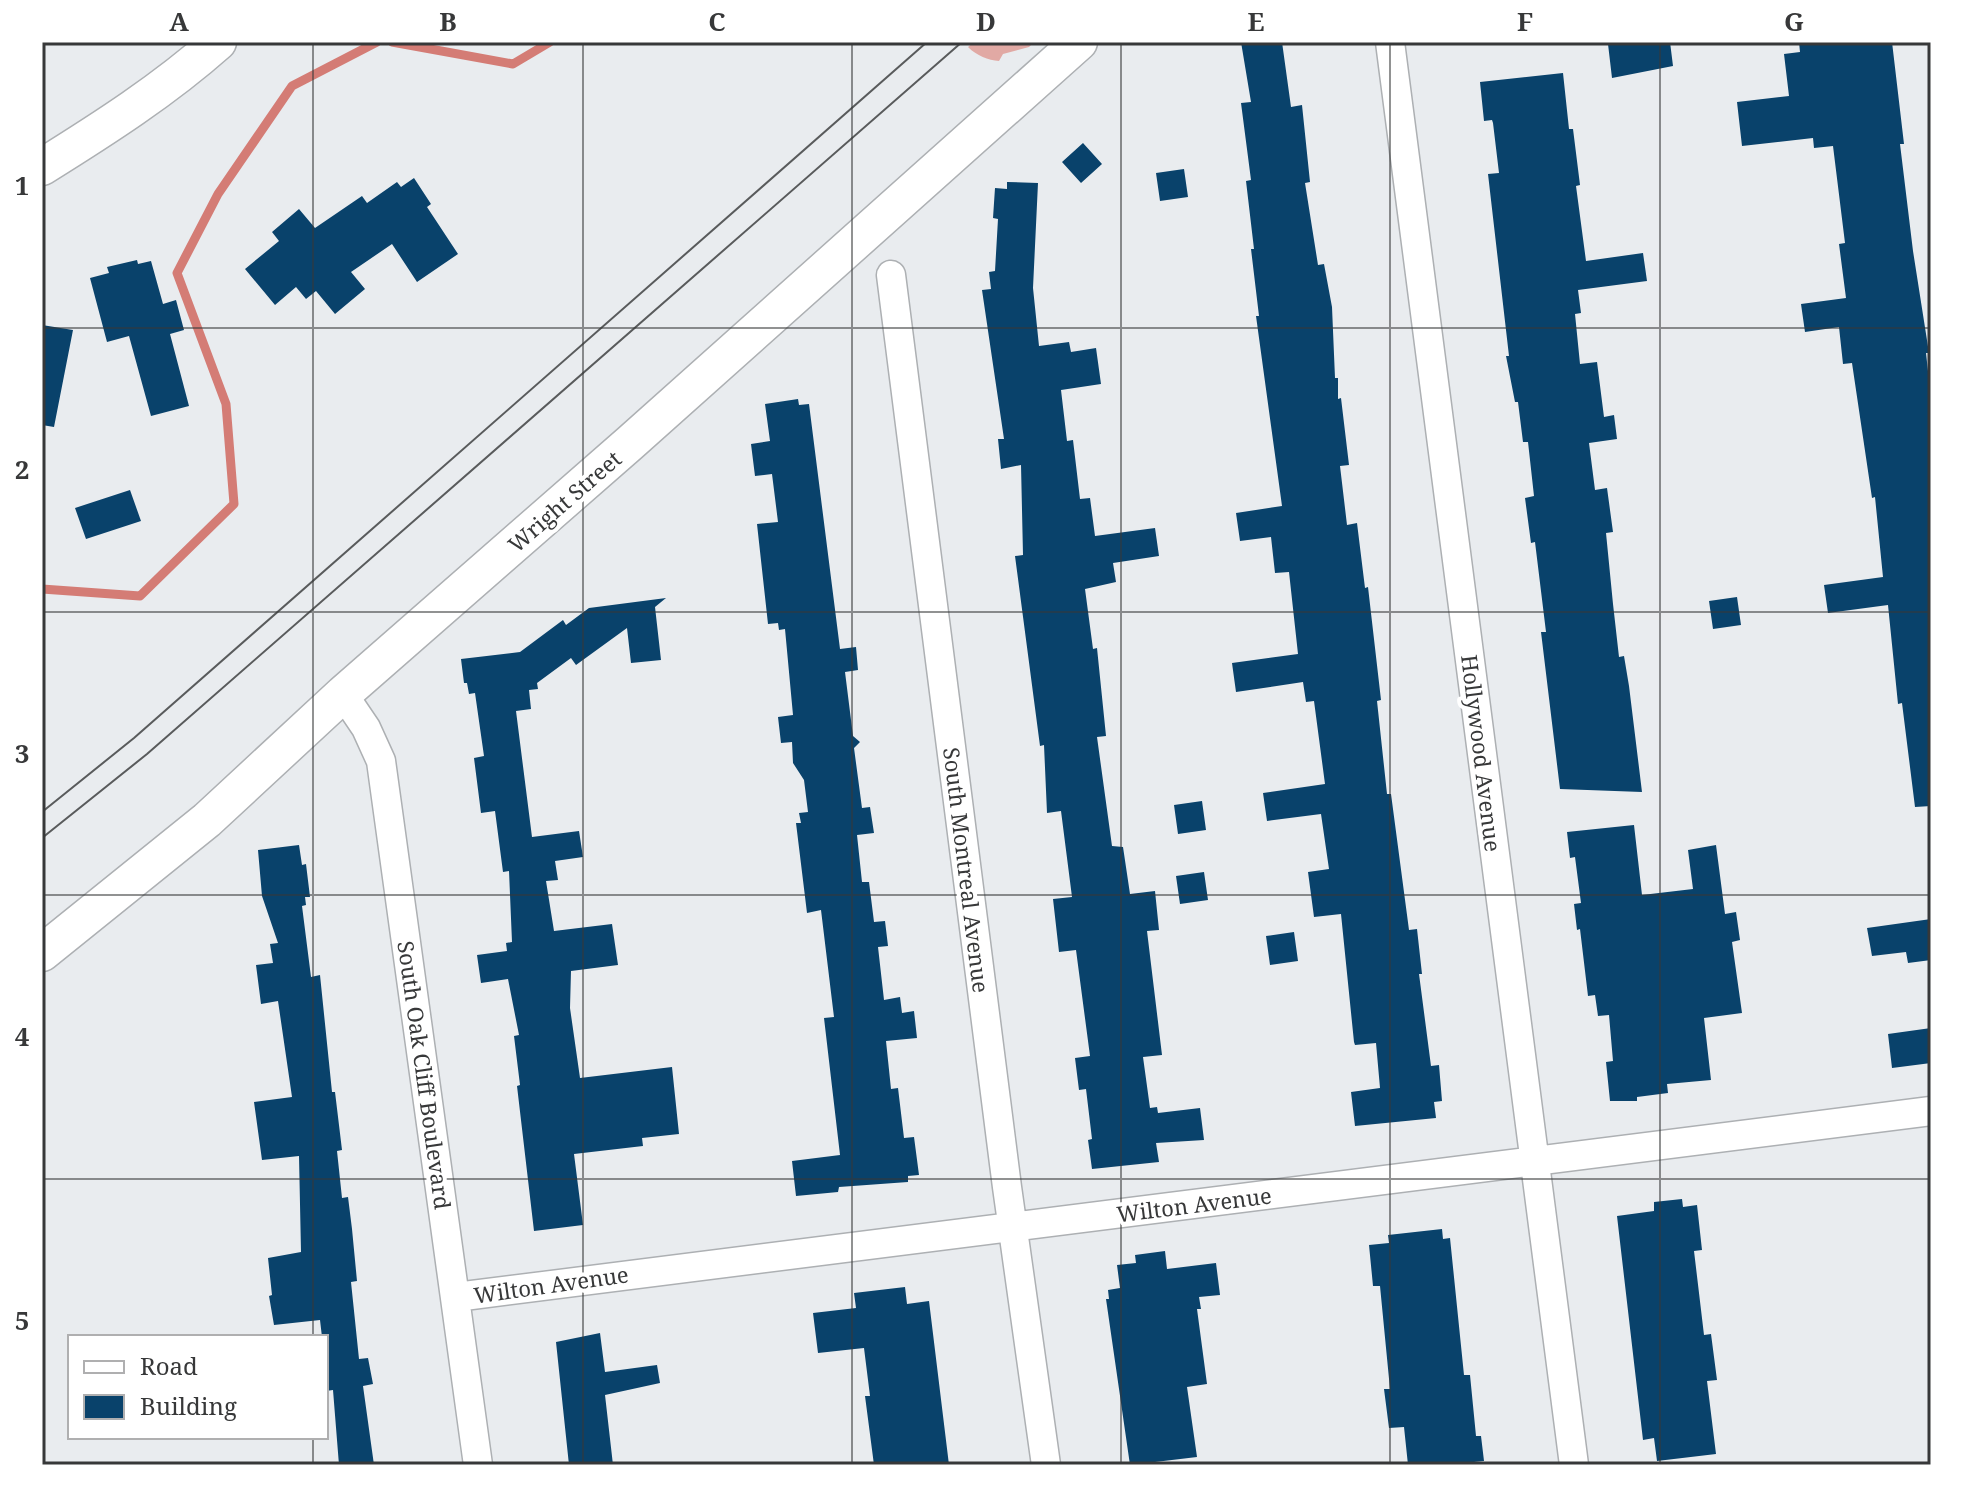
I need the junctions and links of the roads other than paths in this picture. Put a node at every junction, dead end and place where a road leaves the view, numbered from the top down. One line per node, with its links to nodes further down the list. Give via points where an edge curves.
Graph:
1 (218, 42): 4 (street, via 111,124)
2 (1079, 42): 6 (street, Wright Street)
3 (1390, 42): 9 (street, Hollywood Avenue)
4 (42, 167)
5 (891, 275): 10 (street, South Montreal Avenue)
6 (343, 694): 7 (street, Wright Street, via 207,820); 11 (street, South Oak Cliff Boulevard, via 381,761)
7 (42, 953)
8 (1931, 1111): 9 (street, Wilton Avenue)
9 (1534, 1160): 10 (street, Wilton Avenue); 14 (street, Hollywood Avenue)
10 (1013, 1226): 11 (street, Wilton Avenue); 13 (street, South Montreal Avenue)
11 (456, 1297): 12 (street, South Oak Cliff Boulevard)
12 (478, 1465)
13 (1046, 1465)
14 (1574, 1465)

